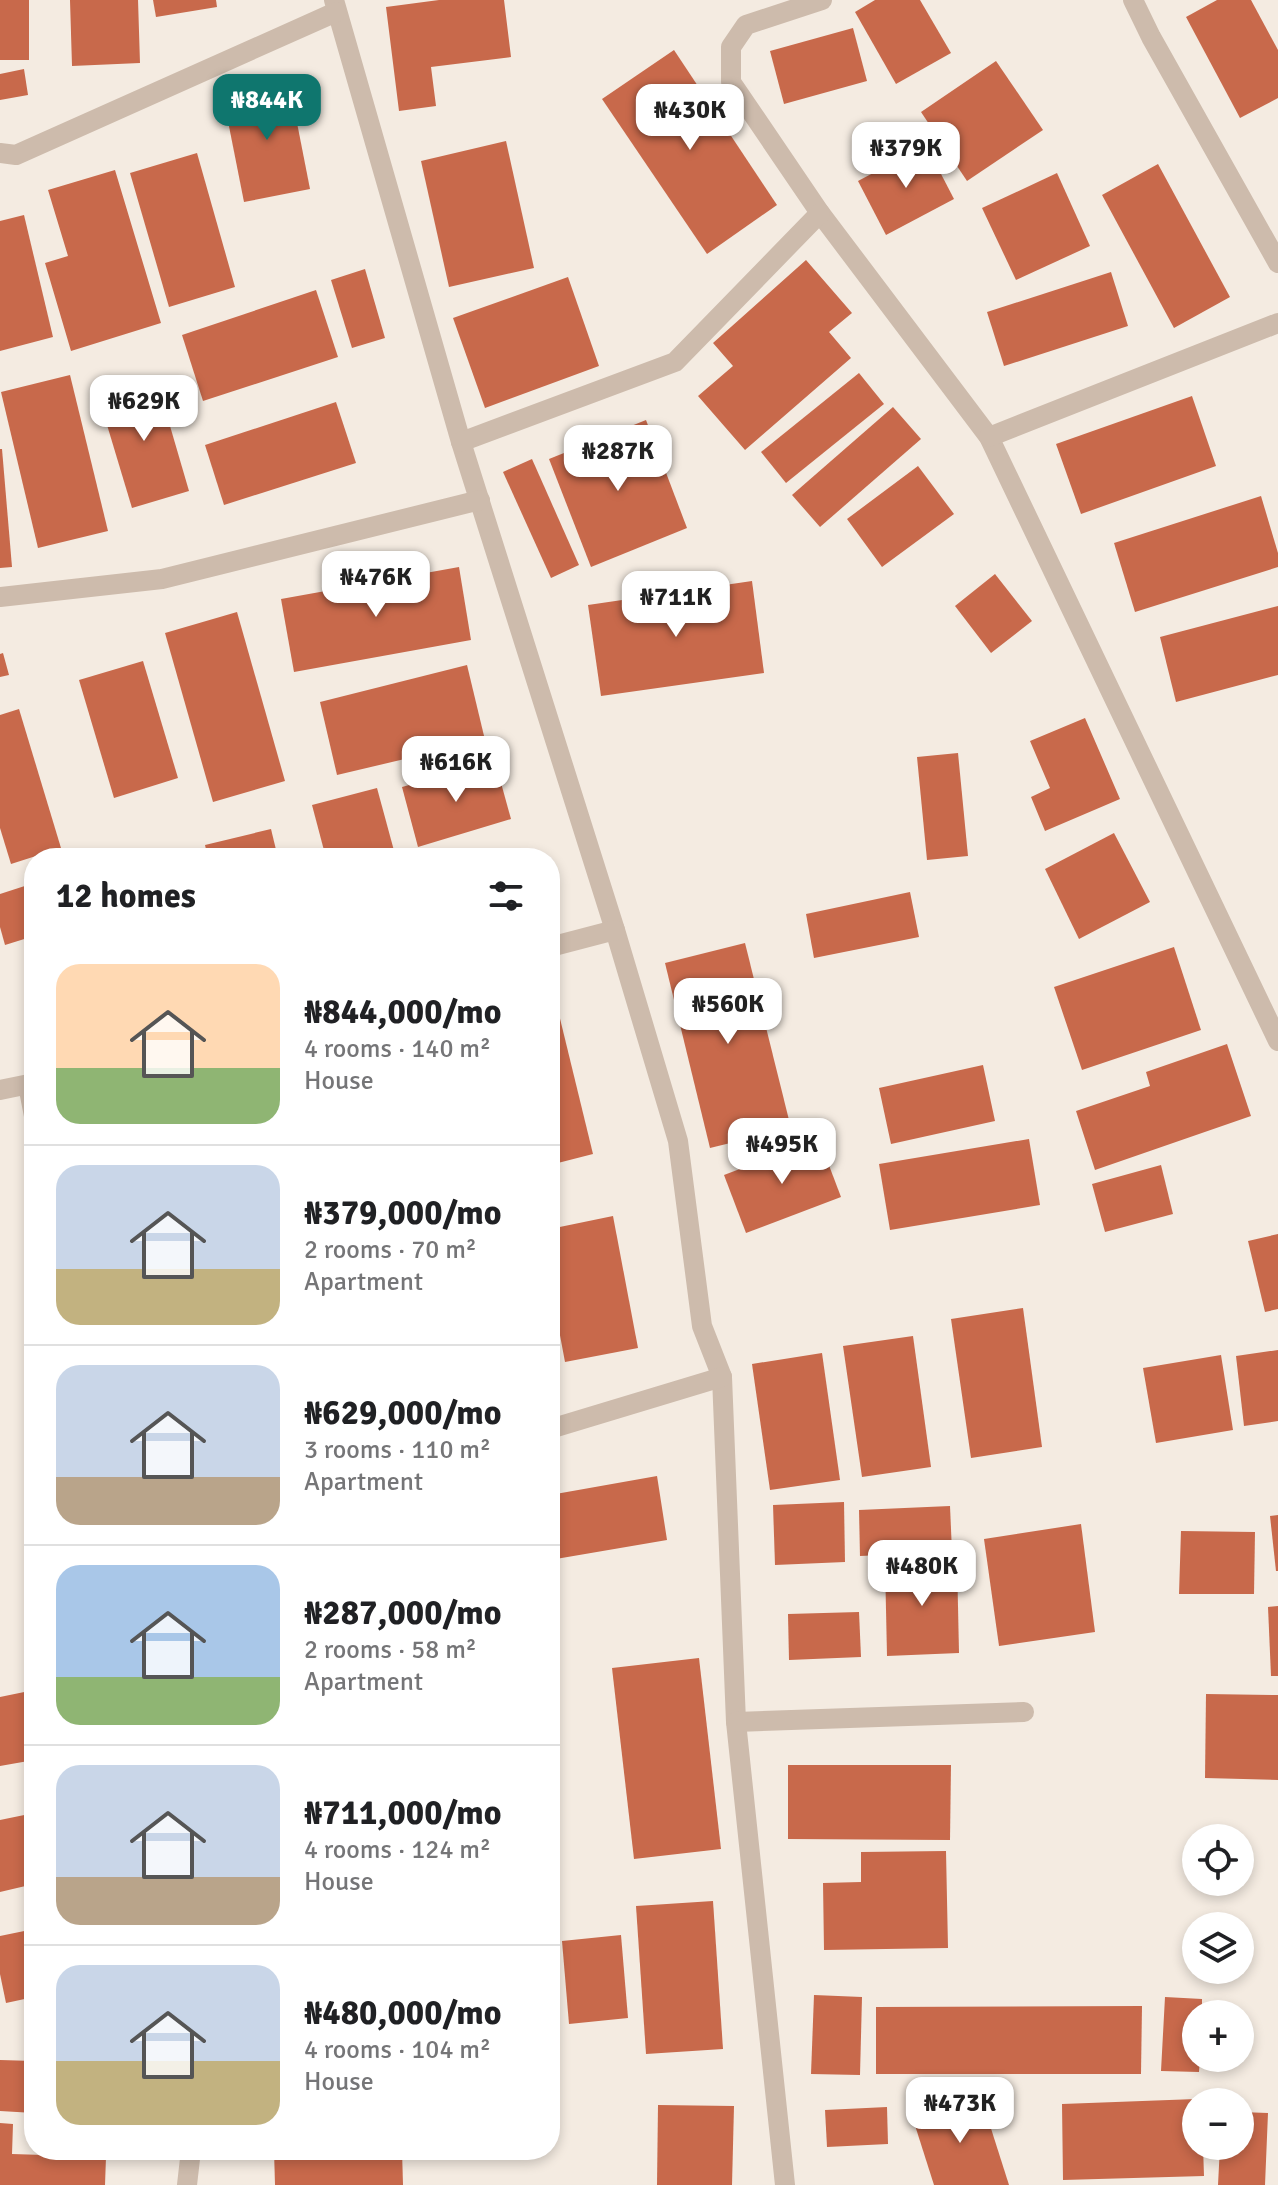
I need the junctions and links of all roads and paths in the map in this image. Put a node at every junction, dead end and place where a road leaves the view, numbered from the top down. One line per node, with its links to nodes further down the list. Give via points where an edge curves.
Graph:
1 (822, 0): 5 (street, via 746,25 731,47 731,82)
2 (1133, 0): 6 (street)
3 (335, 6): 4 (street, via 16,155); 9 (street)
4 (0, 153)
5 (820, 213): 8 (street); 9 (street, via 675,362)
6 (1278, 263)
7 (1278, 323): 8 (street)
8 (989, 437): 14 (street)
9 (461, 442): 10 (street)
10 (480, 500): 11 (street, via 162,579); 12 (street)
11 (0, 597)
12 (615, 930): 13 (street); 17 (street, via 678,1141 702,1326)
13 (560, 944)
14 (1278, 1041)
15 (24, 1085): 16 (street)
16 (0, 1090)
17 (722, 1377): 18 (street); 20 (street)
18 (560, 1426)
19 (1024, 1712): 20 (street)
20 (736, 1722): 23 (street)
21 (190, 2160): 22 (street)
22 (187, 2185)
23 (785, 2185)

